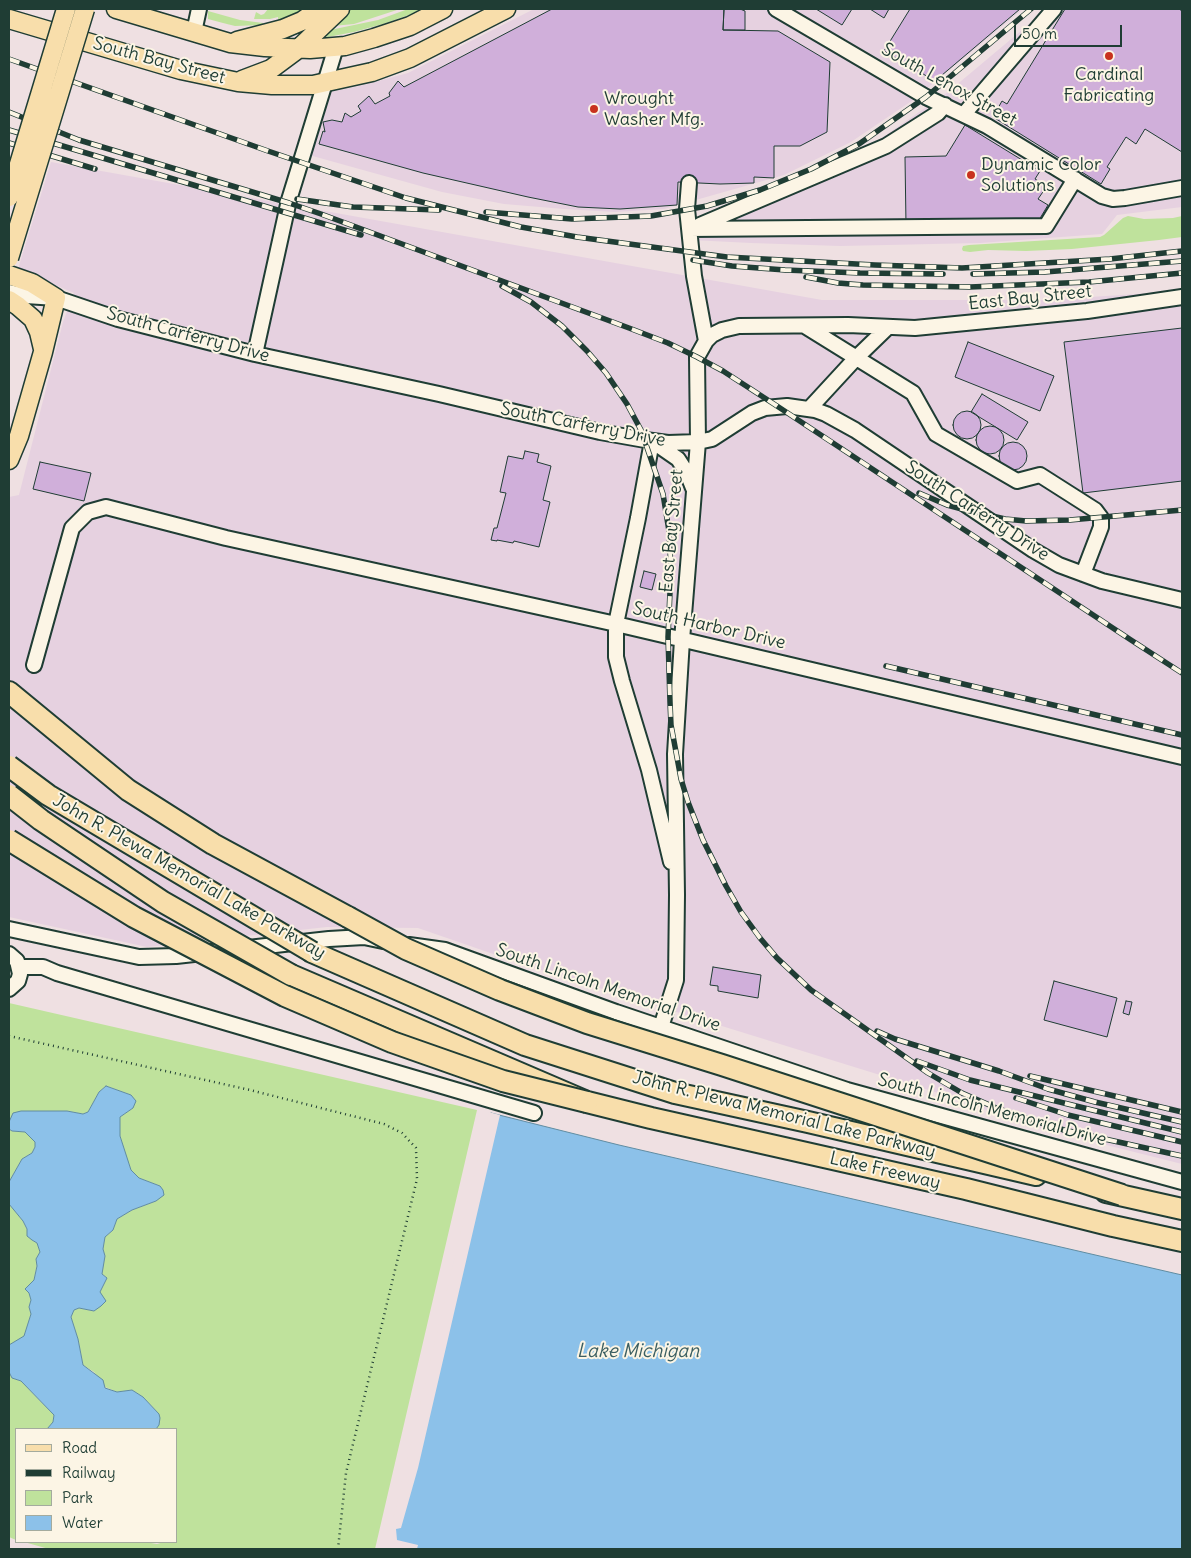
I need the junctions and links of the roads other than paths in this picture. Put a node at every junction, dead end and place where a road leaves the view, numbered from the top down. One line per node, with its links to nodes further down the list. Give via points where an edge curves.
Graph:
1 (66, 9): 23 (main road, bridge)
2 (85, 9): 25 (main road, bridge)
3 (116, 9): 12 (main road, South Bay Street)
4 (199, 9): 12 (street)
5 (320, 9): 13 (main road, via 283,29)
6 (340, 9): 15 (main road)
7 (443, 9): 14 (main road, South Bay Street, via 410,26)
8 (506, 9): 17 (main road, South Bay Street, via 410,58 372,72)
9 (776, 9): 18 (street, South Lenox Street)
10 (1054, 9): 19 (street)
11 (9, 19): 16 (main road, South Bay Street, via 182,70)
12 (194, 32): 13 (main road, South Bay Street)
13 (230, 43): 15 (main road, South Bay Street)
14 (336, 47): 15 (main road, South Bay Street); 17 (street)
15 (298, 49): 16 (main road, via 270,68)
16 (238, 82): 17 (main road, South Bay Street, via 272,85)
17 (324, 83): 35 (street, via 289,200)
18 (945, 105): 19 (street, South Lenox Street); 24 (street, via 938,113 886,146)
19 (964, 114): 20 (street, South Lenox Street)
20 (1075, 179): 22 (street, South Lenox Street, via 1113,200); 24 (street, via 1046,226)
21 (689, 183): 24 (street)
22 (1182, 188)
23 (9, 197)
24 (689, 229): 33 (street)
25 (9, 258)
26 (9, 275): 29 (main road, South Carferry Drive, via 32,283)
27 (9, 292): 29 (street, South Carferry Drive)
28 (1182, 297): 32 (street, East Bay Street, via 943,326)
29 (56, 298): 34 (main road); 35 (street, South Carferry Drive, via 118,319)
30 (9, 300): 34 (main road, via 32,319)
31 (804, 326): 32 (street, East Bay Street); 33 (street, East Bay Street, via 739,326 722,330); 36 (street)
32 (888, 327): 36 (street)
33 (706, 341): 39 (street, East Bay Street, via 697,357)
34 (44, 352): 40 (main road)
35 (255, 354): 38 (street, South Carferry Drive)
36 (856, 358): 37 (street); 42 (street, via 913,393 936,434 1017,480 1040,476 1095,510 1101,518 1101,527)
37 (809, 409): 39 (street, South Carferry Drive, via 765,408 712,439); 42 (street, South Carferry Drive, via 826,414 855,430 1033,550 1059,565)
38 (652, 441): 39 (street, South Carferry Drive); 41 (street, via 678,459); 44 (street)
39 (698, 442): 41 (street, East Bay Street)
40 (9, 460)
41 (694, 490): 45 (street, East Bay Street)
42 (1084, 574): 43 (street, South Carferry Drive)
43 (1182, 600)
44 (616, 624): 45 (street, South Harbor Drive); 46 (street, South Harbor Drive, via 226,538 106,507 88,512 72,528); 52 (street, via 616,657)
45 (682, 640): 48 (street, South Harbor Drive); 52 (street, East Bay Street, via 675,754)
46 (34, 665)
47 (9, 692): 62 (highway, bridge, via 143,800 213,844 406,948 500,990 587,1023)
48 (1182, 757)
49 (9, 766): 62 (highway, John R. Plewa Memorial Lake Parkway, bridge, via 48,795 312,952 525,1045 675,1093)
50 (9, 795): 59 (highway, John R. Plewa Memorial Lake Parkway, bridge, via 40,820 163,902 291,976)
51 (9, 840): 59 (highway, bridge, via 134,916 285,996 392,1042 502,1081)
52 (677, 886): 58 (street, East Bay Street, via 676,980)
53 (11, 930): 54 (street); 58 (street, South Lincoln Memorial Drive, via 139,957 364,938 445,950)
54 (9, 947)
55 (9, 954): 56 (street)
56 (19, 967): 57 (street, via 18,980); 60 (street, via 43,967)
57 (9, 989)
58 (662, 1027): 61 (street, South Lincoln Memorial Drive, via 847,1090)
59 (587, 1102): 64 (highway, Lake Freeway)
60 (534, 1113)
61 (1182, 1182)
62 (1122, 1196): 63 (highway)
63 (1182, 1208)
64 (1182, 1241)

